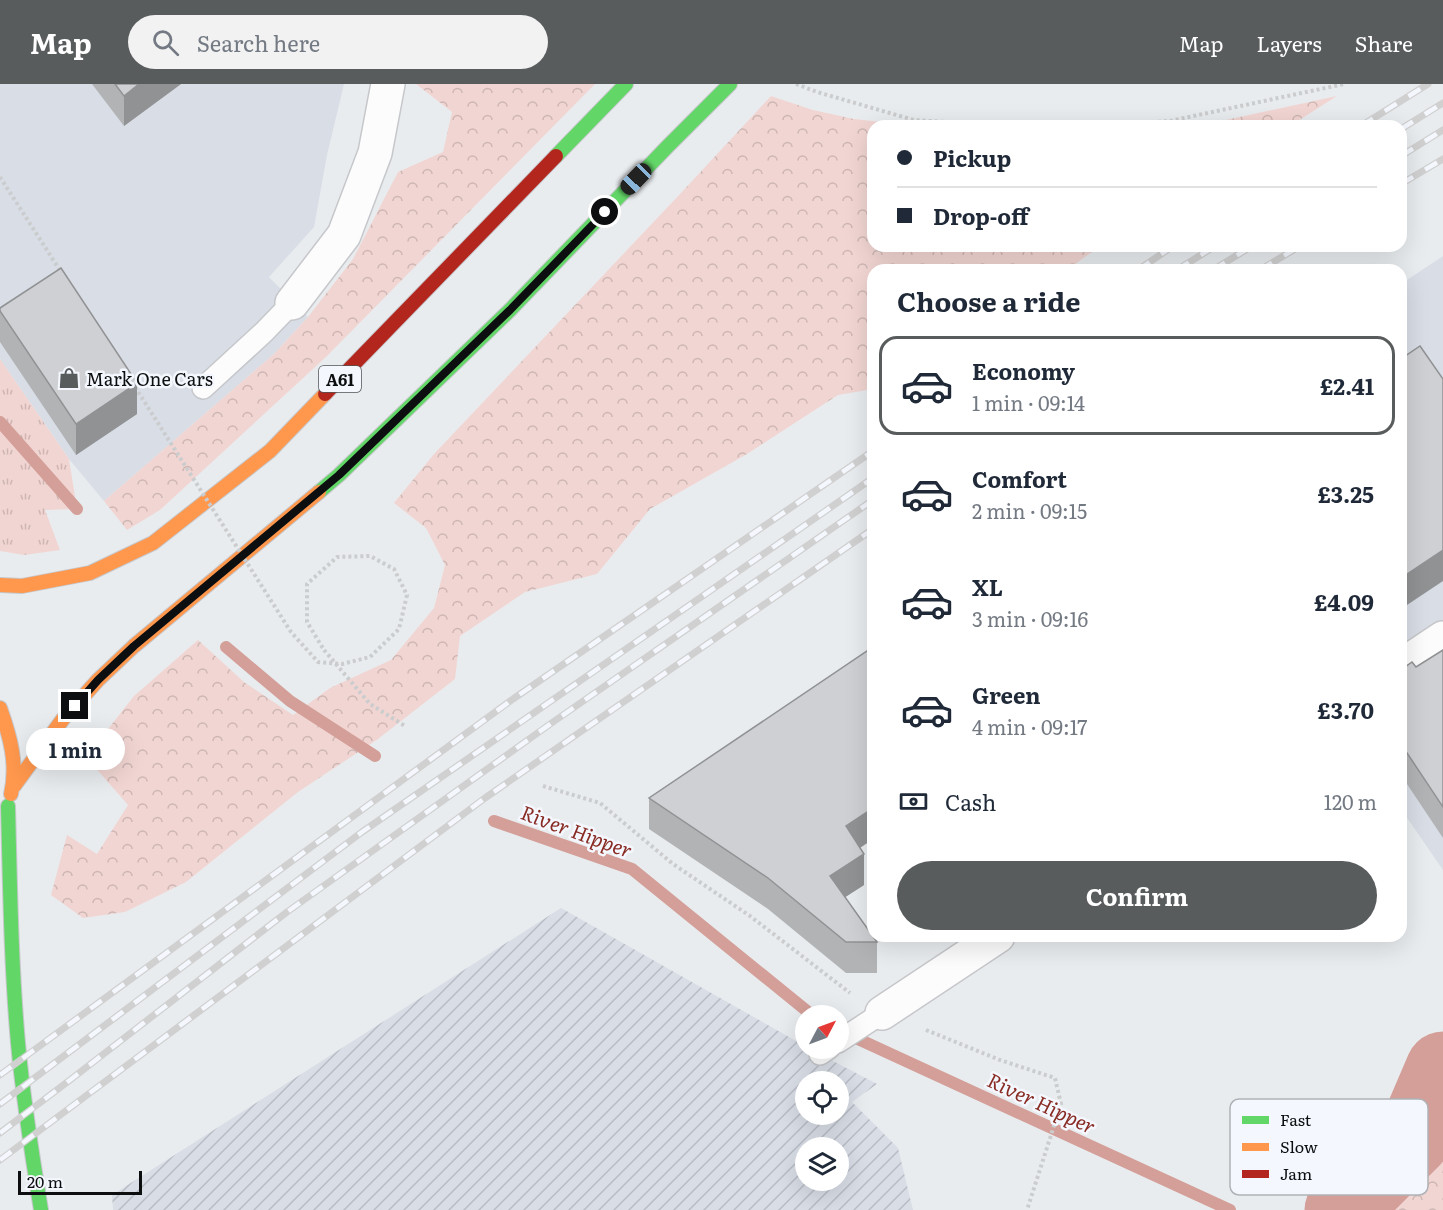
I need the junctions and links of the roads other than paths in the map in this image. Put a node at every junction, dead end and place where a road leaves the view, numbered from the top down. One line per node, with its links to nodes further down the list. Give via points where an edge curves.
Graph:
1 (388, 84): 4 (street, via 375,153 344,236)
2 (626, 84): 6 (highway, A61, via 270,451 214,496 153,543 90,573 22,586)
3 (730, 84): 10 (highway, via 510,310 339,475 98,680 63,719)
4 (292, 303): 5 (lane)
5 (203, 388)
6 (0, 585)
7 (1443, 638): 8 (street)
8 (1407, 662)
9 (0, 708): 10 (highway, via 14,757)
10 (14, 786): 11 (highway)
11 (8, 806): 12 (highway); 16 (highway, via 18,1045)
12 (0, 820)
13 (989, 942): 14 (street)
14 (882, 1013): 15 (lane)
15 (849, 1035)
16 (41, 1210)

